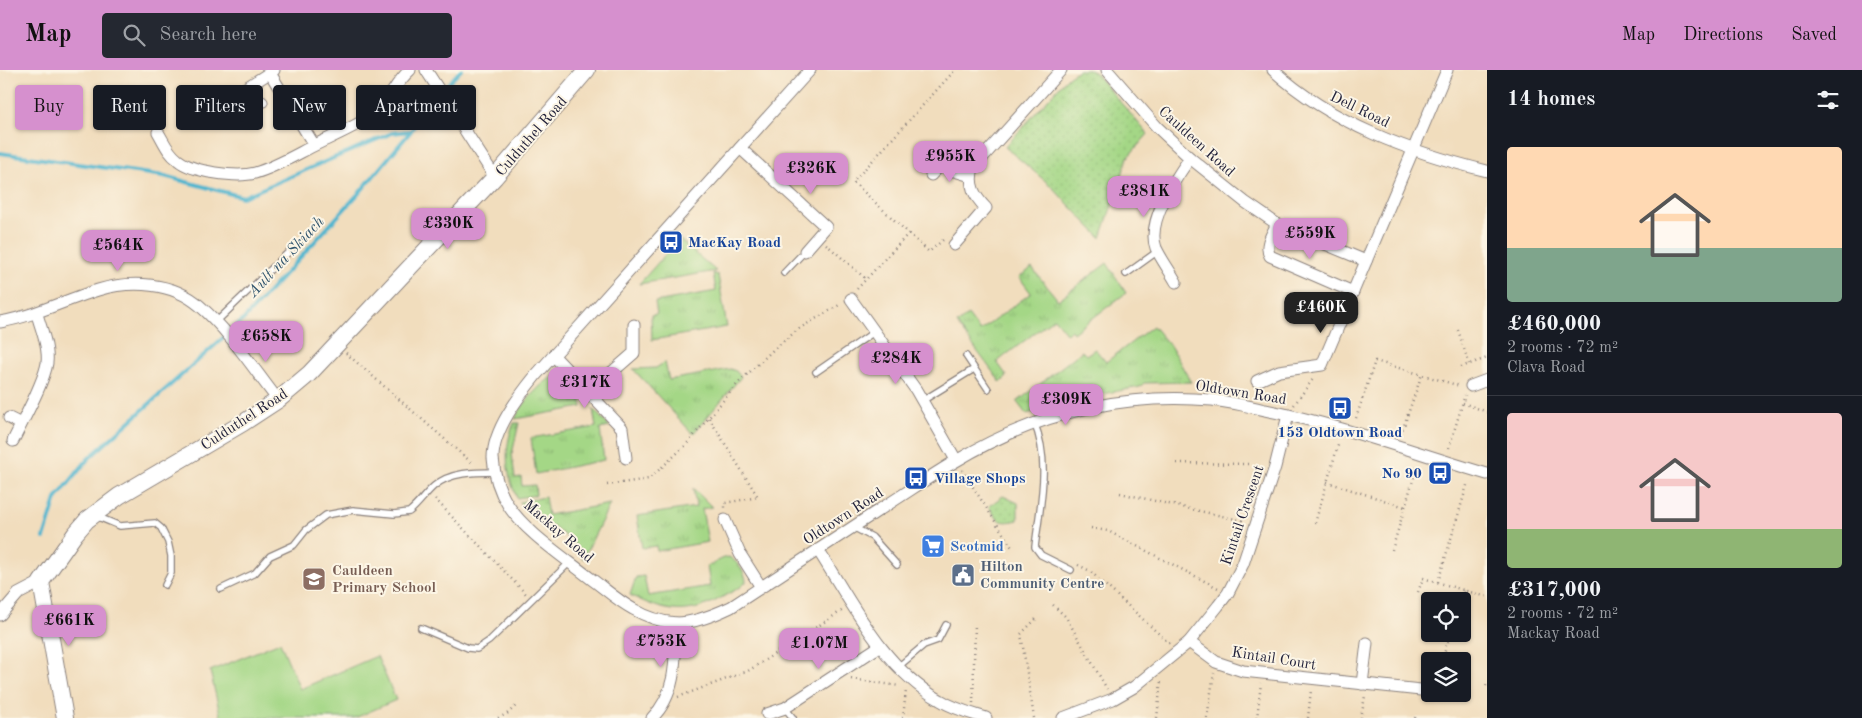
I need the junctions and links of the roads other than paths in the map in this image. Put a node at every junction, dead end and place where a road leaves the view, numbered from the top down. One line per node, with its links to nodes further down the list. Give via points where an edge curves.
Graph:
1 (410, 70): 12 (street, via 374,113)
2 (426, 70): 21 (street)
3 (587, 70): 21 (main road, Culduthel Road)
4 (810, 70): 13 (street, Mackay Road)
5 (1062, 70): 20 (street, via 977,162)
6 (1107, 70): 16 (street, Cauldeen Road, via 1157,127)
7 (1273, 70): 14 (street, Dell Road, via 1298,92 1332,114)
8 (1447, 70): 14 (street)
9 (272, 72): 10 (street); 12 (street)
10 (251, 85)
11 (158, 132): 12 (street, via 170,153 180,162 235,175 254,173)
12 (314, 145)
13 (740, 148): 25 (street, via 826,227); 38 (street, Mackay Road)
14 (1415, 149): 18 (street, Dell Road); 27 (street)
15 (954, 151): 17 (street)
16 (1190, 158): 22 (street, Cauldeen Road); 26 (street, via 1160,208 1155,228)
17 (942, 163): 19 (street); 20 (street, via 951,170)
18 (1487, 171)
19 (931, 175)
20 (971, 176): 24 (street, via 974,192 986,208)
21 (495, 177): 47 (main road, Culduthel Road, via 309,374)
22 (1277, 224): 27 (street, Cauldeen Road); 31 (street, via 1267,245 1270,256)
23 (296, 245): 35 (lane)
24 (954, 245)
25 (805, 250): 28 (lane)
26 (1158, 251): 29 (lane); 30 (street)
27 (1366, 261): 31 (street)
28 (784, 273)
29 (1126, 274)
30 (1176, 282)
31 (1353, 292): 43 (street, via 1322,365 1279,371)
32 (851, 300): 37 (street)
33 (36, 314): 34 (street); 35 (street, via 98,290 122,284 148,285 175,291 199,304); 52 (street, via 47,362)
34 (0, 322)
35 (218, 324): 47 (street)
36 (634, 325): 46 (street, via 634,353)
37 (874, 332): 41 (lane); 48 (street)
38 (553, 355): 46 (street); 56 (street, Mackay Road, via 515,401 503,424 493,457)
39 (966, 356): 40 (lane)
40 (974, 369): 45 (lane); 48 (lane)
41 (816, 372)
42 (1487, 380): 44 (street)
43 (1257, 381)
44 (1469, 386)
45 (988, 390)
46 (588, 393): 54 (street, via 622,428)
47 (278, 400): 58 (main road, Culduthel Road, via 119,496)
48 (922, 401): 55 (street)
49 (1288, 414): 51 (street, Oldtown Road, via 1214,401 1165,398 1120,401); 57 (street, Oldtown Road); 74 (street, Kintail Crescent, via 1275,467 1243,564 1228,593)
50 (9, 418): 52 (street)
51 (1034, 422): 55 (street, Oldtown Road); 64 (lane, via 1040,437 1044,466 1035,547 1041,555)
52 (21, 424): 53 (street)
53 (13, 441)
54 (626, 458)
55 (956, 460): 60 (street, Oldtown Road)
56 (495, 472): 62 (street, Mackay Road, via 508,506 528,528); 68 (lane, via 461,474 446,479 428,491 409,512 394,514 353,510 326,515 306,530 294,545 270,556 255,573)
57 (1487, 474)
58 (94, 515): 65 (main road, Culduthel Road, via 75,534); 66 (lane, via 120,526 155,523 162,528 171,556 171,573)
59 (725, 520): 67 (street, via 740,554)
60 (854, 527): 61 (street, Oldtown Road); 63 (lane, via 872,537)
61 (818, 550): 67 (street, Oldtown Road); 76 (street)
62 (570, 562): 71 (street, Mackay Road, via 632,609 655,619); 73 (lane, via 532,601 477,649)
63 (897, 565)
64 (1071, 570)
65 (41, 582): 69 (street, via 18,594); 82 (main road)
66 (165, 585)
67 (761, 587): 70 (street, Oldtown Road, via 731,607)
68 (221, 589)
69 (0, 615)
70 (690, 622): 71 (street, Mackay Road)
71 (676, 623): 83 (street, via 674,670 668,696)
72 (946, 624): 77 (lane, via 938,640 924,645)
73 (421, 628)
74 (1190, 642): 78 (street, Kintail Court, via 1216,662 1230,668); 86 (street, Kintail Crescent, via 1134,687 1113,699)
75 (1367, 643): 78 (street)
76 (880, 646): 77 (street); 80 (street)
77 (898, 667): 85 (street, via 939,700)
78 (1364, 684): 79 (street, Kintail Court)
79 (1421, 690)
80 (785, 708): 81 (street); 84 (lane)
81 (768, 714)
82 (65, 718)
83 (652, 718)
84 (792, 718)
85 (986, 718)
86 (1063, 718)

